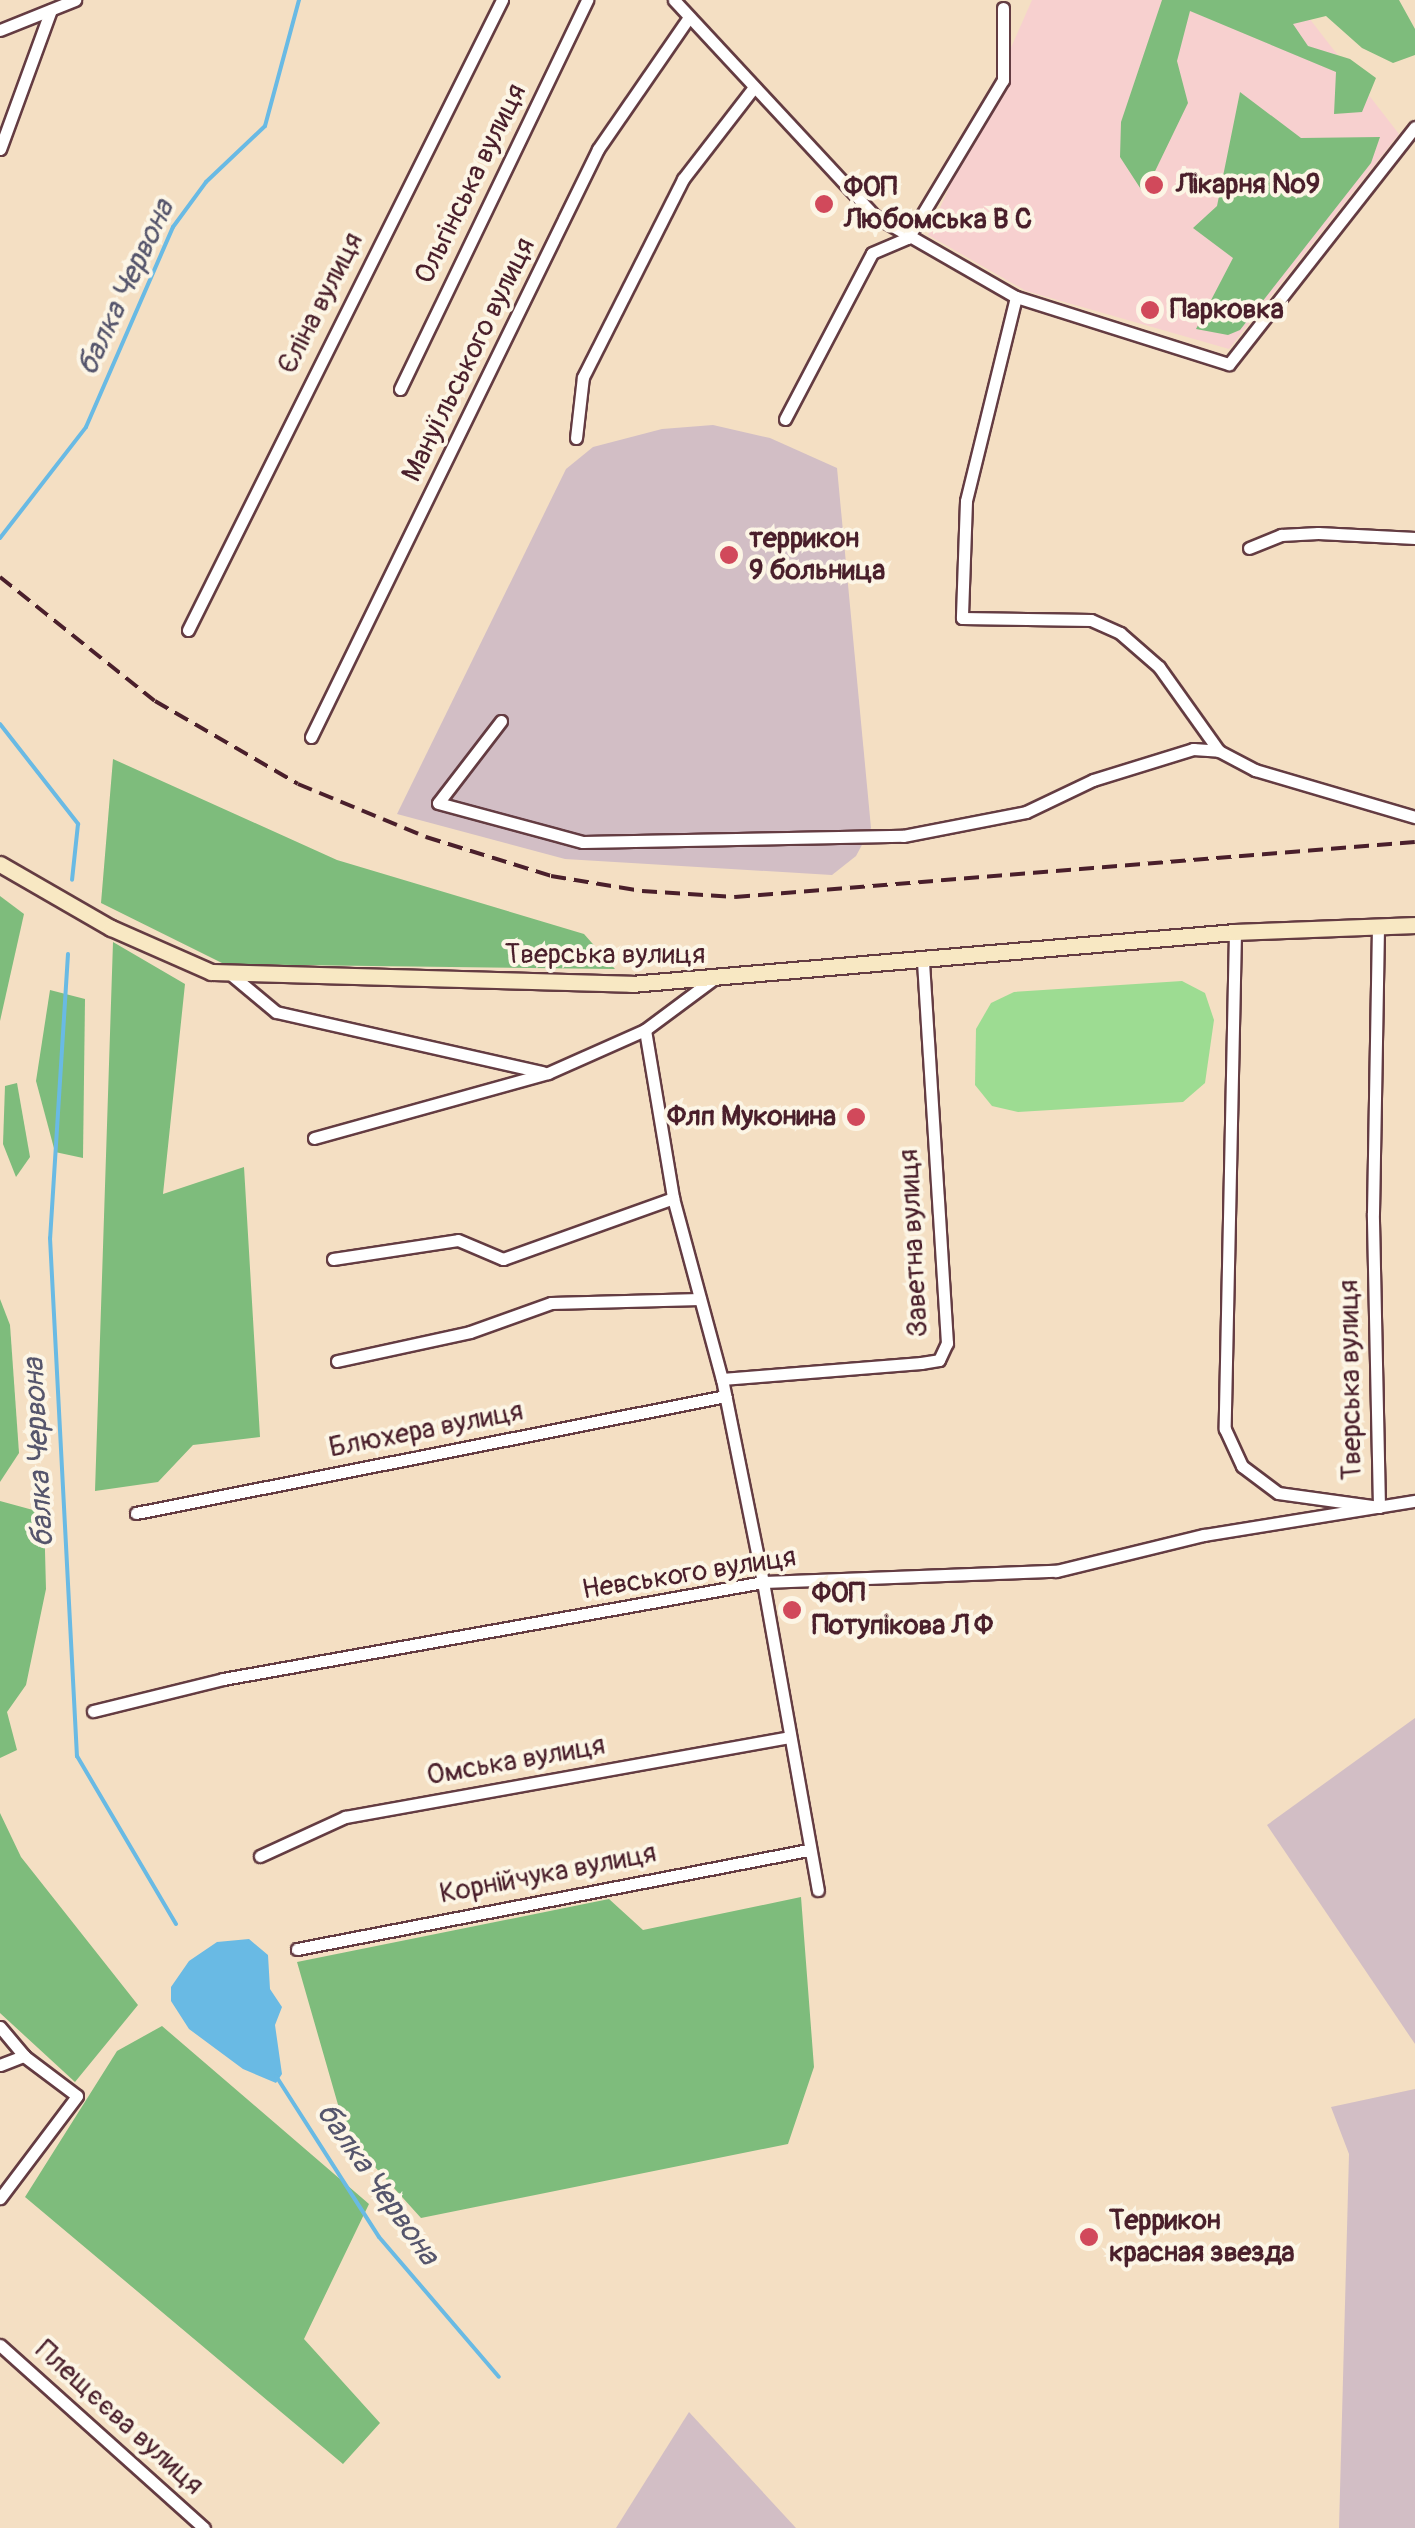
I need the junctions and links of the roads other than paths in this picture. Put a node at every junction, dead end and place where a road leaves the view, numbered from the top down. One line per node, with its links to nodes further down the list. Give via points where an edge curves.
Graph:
1 (75, 0): 6 (street)
2 (502, 0): 19 (street, Єліна вулиця)
3 (586, 0): 14 (street, Ольгінська вулиця)
4 (674, 0): 7 (street)
5 (1003, 8): 12 (street, via 1003,80)
6 (51, 10): 8 (street); 11 (street)
7 (689, 17): 9 (street); 21 (street, Мануїльського вулиця, via 598,150)
8 (0, 30)
9 (754, 87): 12 (street, via 874,216); 16 (street, via 683,179 584,377)
10 (1415, 126): 13 (street, via 1229,364)
11 (0, 150)
12 (908, 238): 13 (street); 15 (street, via 872,253)
13 (1016, 297): 22 (street, via 966,500 962,618 1091,620 1120,633 1159,667)
14 (400, 390)
15 (785, 420)
16 (576, 438)
17 (1415, 538): 18 (street, via 1318,532 1280,535)
18 (1249, 548)
19 (188, 630)
20 (501, 721): 22 (street, via 438,803 583,842 903,836 1026,812 1167,754)
21 (311, 736)
22 (1219, 751): 23 (street, via 1255,770)
23 (1415, 817)
24 (0, 864): 29 (main road, Тверська вулиця, via 111,928 210,972)
25 (1378, 926): 26 (main road, Тверська вулиця); 27 (main road, Тверська вулиця); 41 (street, Тверська вулиця, via 1372,1213)
26 (1415, 926)
27 (1235, 932): 28 (main road, Тверська вулиця); 41 (street, Тверська вулиця, via 1225,1429 1242,1466 1278,1492)
28 (923, 964): 30 (main road, Тверська вулиця); 38 (street, Заветна вулиця, via 948,1343 940,1360)
29 (228, 972): 30 (main road, Тверська вулиця, via 631,984); 32 (street, via 276,1012)
30 (712, 980): 31 (street)
31 (645, 1030): 32 (street); 34 (street)
32 (548, 1074): 33 (street)
33 (314, 1138)
34 (673, 1198): 35 (street, via 503,1259 458,1240); 36 (street)
35 (333, 1259)
36 (700, 1299): 37 (street, via 552,1303 470,1332); 38 (street)
37 (338, 1361)
38 (722, 1379): 39 (street)
39 (726, 1396): 42 (street, Блюхера вулиця); 43 (street)
40 (1415, 1501): 41 (street, Невського вулиця)
41 (1379, 1507): 43 (street, Невського вулиця, via 1204,1535 1056,1572)
42 (136, 1513)
43 (763, 1582): 44 (street, Невського вулиця, via 223,1679); 45 (street)
44 (93, 1711)
45 (788, 1737): 46 (street); 47 (street, Омська вулиця, via 345,1817)
46 (808, 1850): 48 (street); 49 (street, Корнійчука вулиця)
47 (260, 1856)
48 (818, 1890)
49 (297, 1949)
50 (0, 2026): 51 (street)
51 (24, 2056): 52 (street); 53 (street, via 77,2096)
52 (0, 2065)
53 (0, 2198)
54 (0, 2345): 55 (street, Плещєєва вулиця)
55 (204, 2528)

